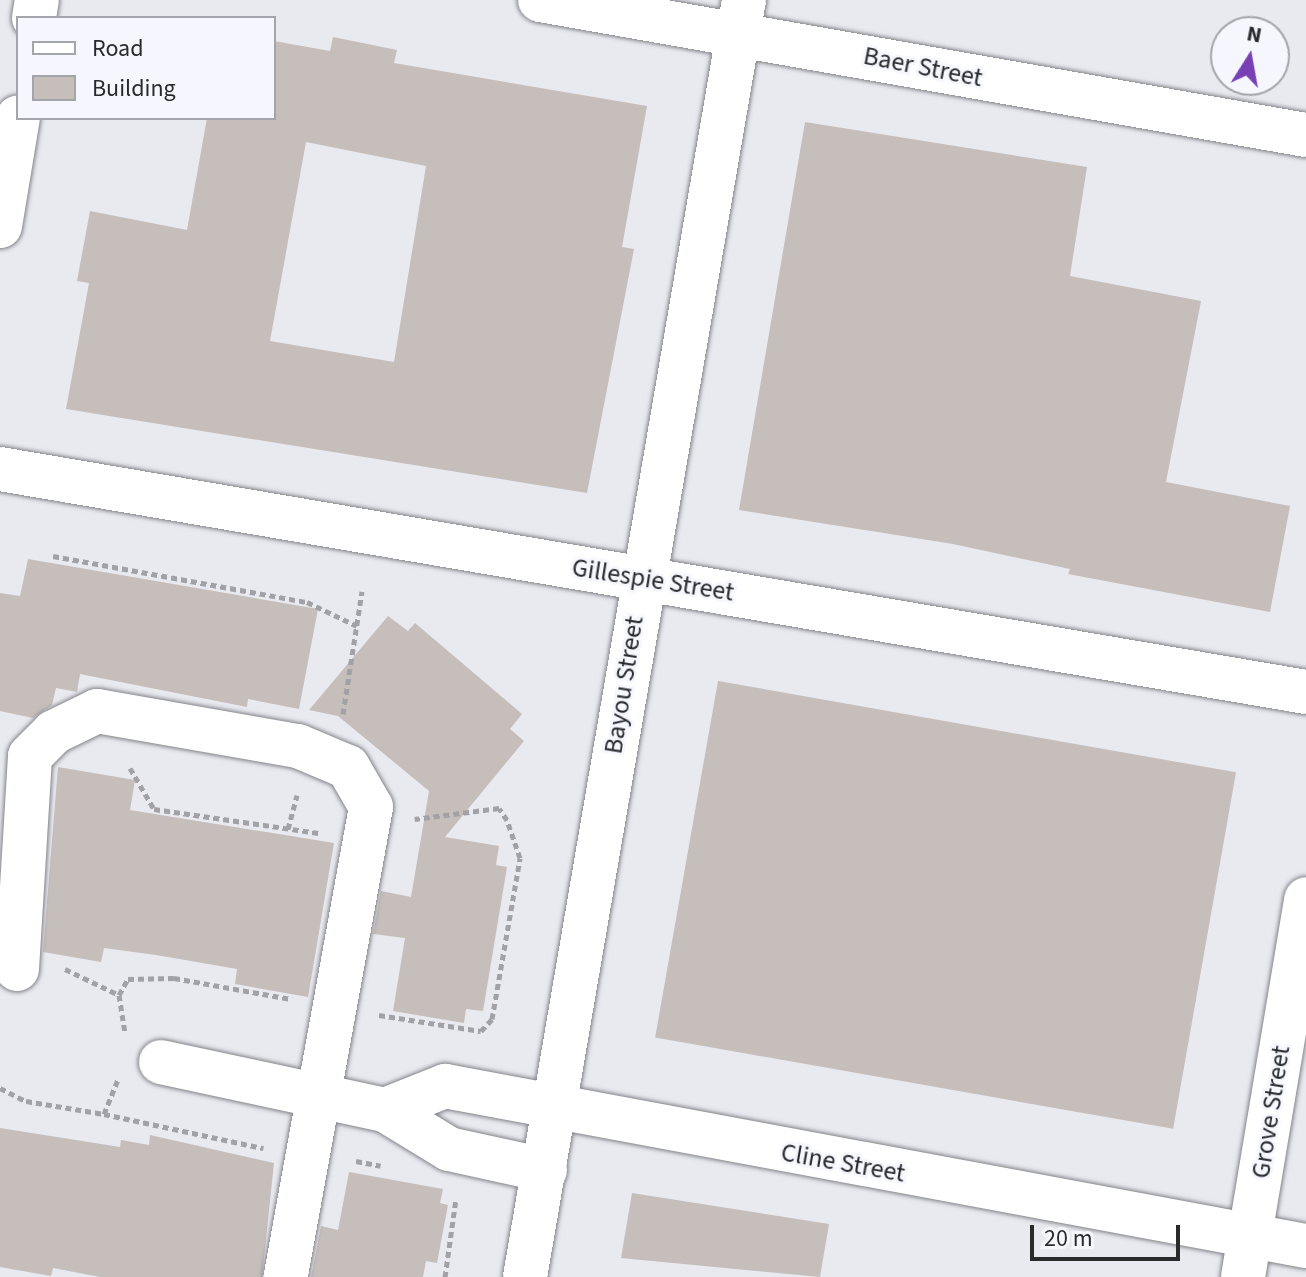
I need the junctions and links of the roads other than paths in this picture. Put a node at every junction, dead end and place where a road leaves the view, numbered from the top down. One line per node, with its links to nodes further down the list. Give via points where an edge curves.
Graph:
1 (540, 0): 2 (street, Baer Street)
2 (740, 16): 4 (street, Baer Street); 7 (street, Bayou Street)
3 (18, 120): 5 (street)
4 (1306, 135)
5 (0, 226)
6 (0, 469): 7 (street, Gillespie Street)
7 (642, 577): 8 (street, Gillespie Street); 14 (street, Bayou Street)
8 (1306, 692)
9 (1306, 899): 17 (street, Grove Street)
10 (17, 969): 12 (street, via 30,756 54,732 97,711 319,755 348,767 371,807)
11 (137, 1055): 12 (street)
12 (319, 1095): 13 (street); 18 (street)
13 (385, 1110): 14 (street, Cline Street, via 445,1086); 15 (street, via 449,1149)
14 (555, 1111): 15 (street, Bayou Street); 17 (street, Cline Street)
15 (545, 1170): 19 (street, Bayou Street)
16 (1306, 1246): 17 (street, Cline Street)
17 (1247, 1257)
18 (286, 1277)
19 (525, 1277)

